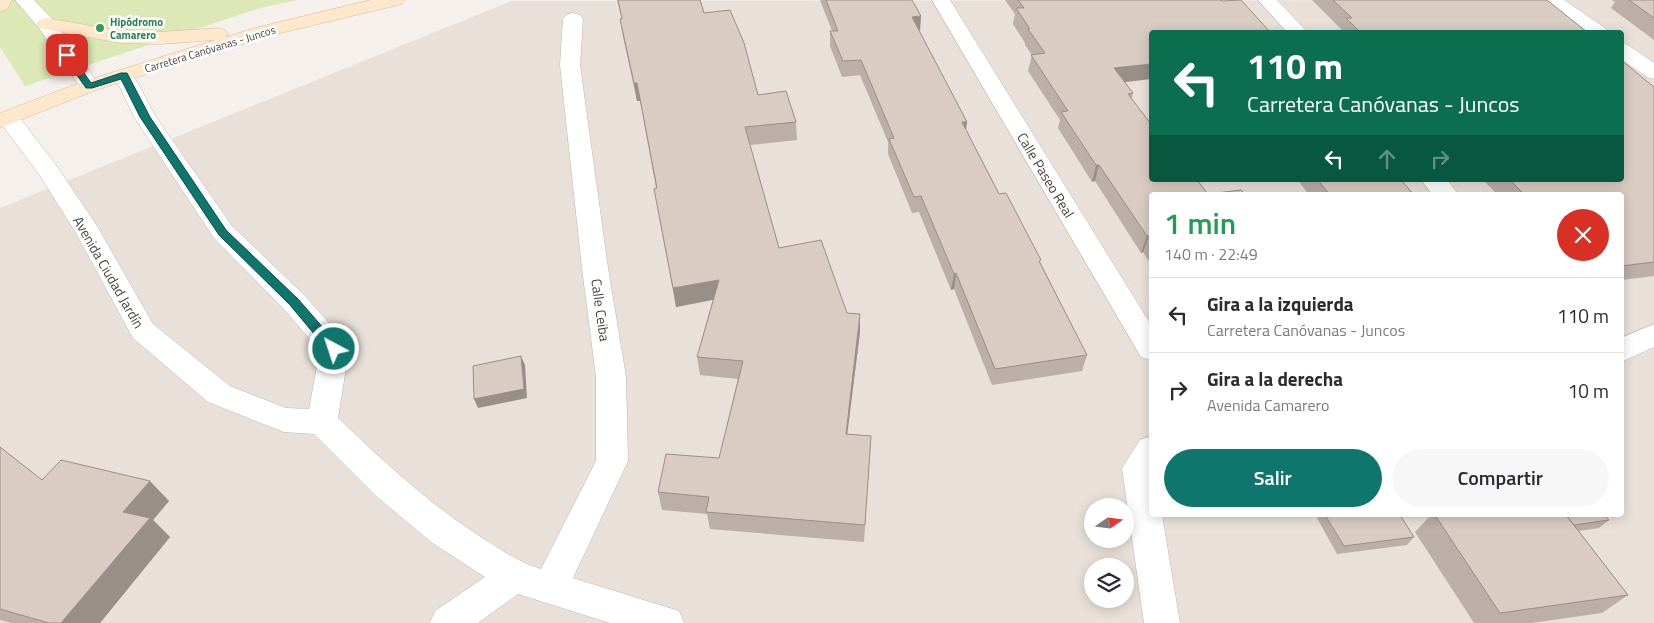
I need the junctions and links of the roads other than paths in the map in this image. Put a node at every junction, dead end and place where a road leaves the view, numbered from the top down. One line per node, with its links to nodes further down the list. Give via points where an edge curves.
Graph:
1 (3, 0): 7 (main road)
2 (24, 0): 9 (street)
3 (395, 0): 12 (main road, Carretera Canóvanas - Juncos)
4 (941, 0): 21 (street, Calle Paseo Real)
5 (1267, 0): 10 (street)
6 (1552, 0): 11 (street)
7 (0, 5)
8 (573, 19): 26 (street, Calle Ceiba, via 570,65 611,377 612,461)
9 (46, 24): 12 (main road, via 120,37); 16 (street)
10 (1295, 30)
11 (1595, 30)
12 (262, 32): 15 (main road, Carretera Canóvanas - Juncos)
13 (1624, 51): 14 (street)
14 (1654, 73)
15 (124, 75): 16 (main road, Carretera Canóvanas - Juncos); 23 (street, via 145,117 222,232 294,302 334,349)
16 (89, 86): 17 (main road, Carretera Canóvanas - Juncos)
17 (4, 120): 23 (street, Avenida Ciudad Jardín, via 48,170 88,232 142,331 219,394 284,420)
18 (1435, 182): 19 (street)
19 (1444, 192)
20 (1654, 335): 22 (street)
21 (1149, 347)
22 (1624, 350)
23 (322, 422): 25 (street, via 393,491 443,531)
24 (1149, 452): 29 (street, via 1138,468)
25 (514, 578): 26 (street); 27 (street)
26 (550, 588): 28 (street)
27 (448, 623)
28 (666, 623)
29 (1162, 623)

